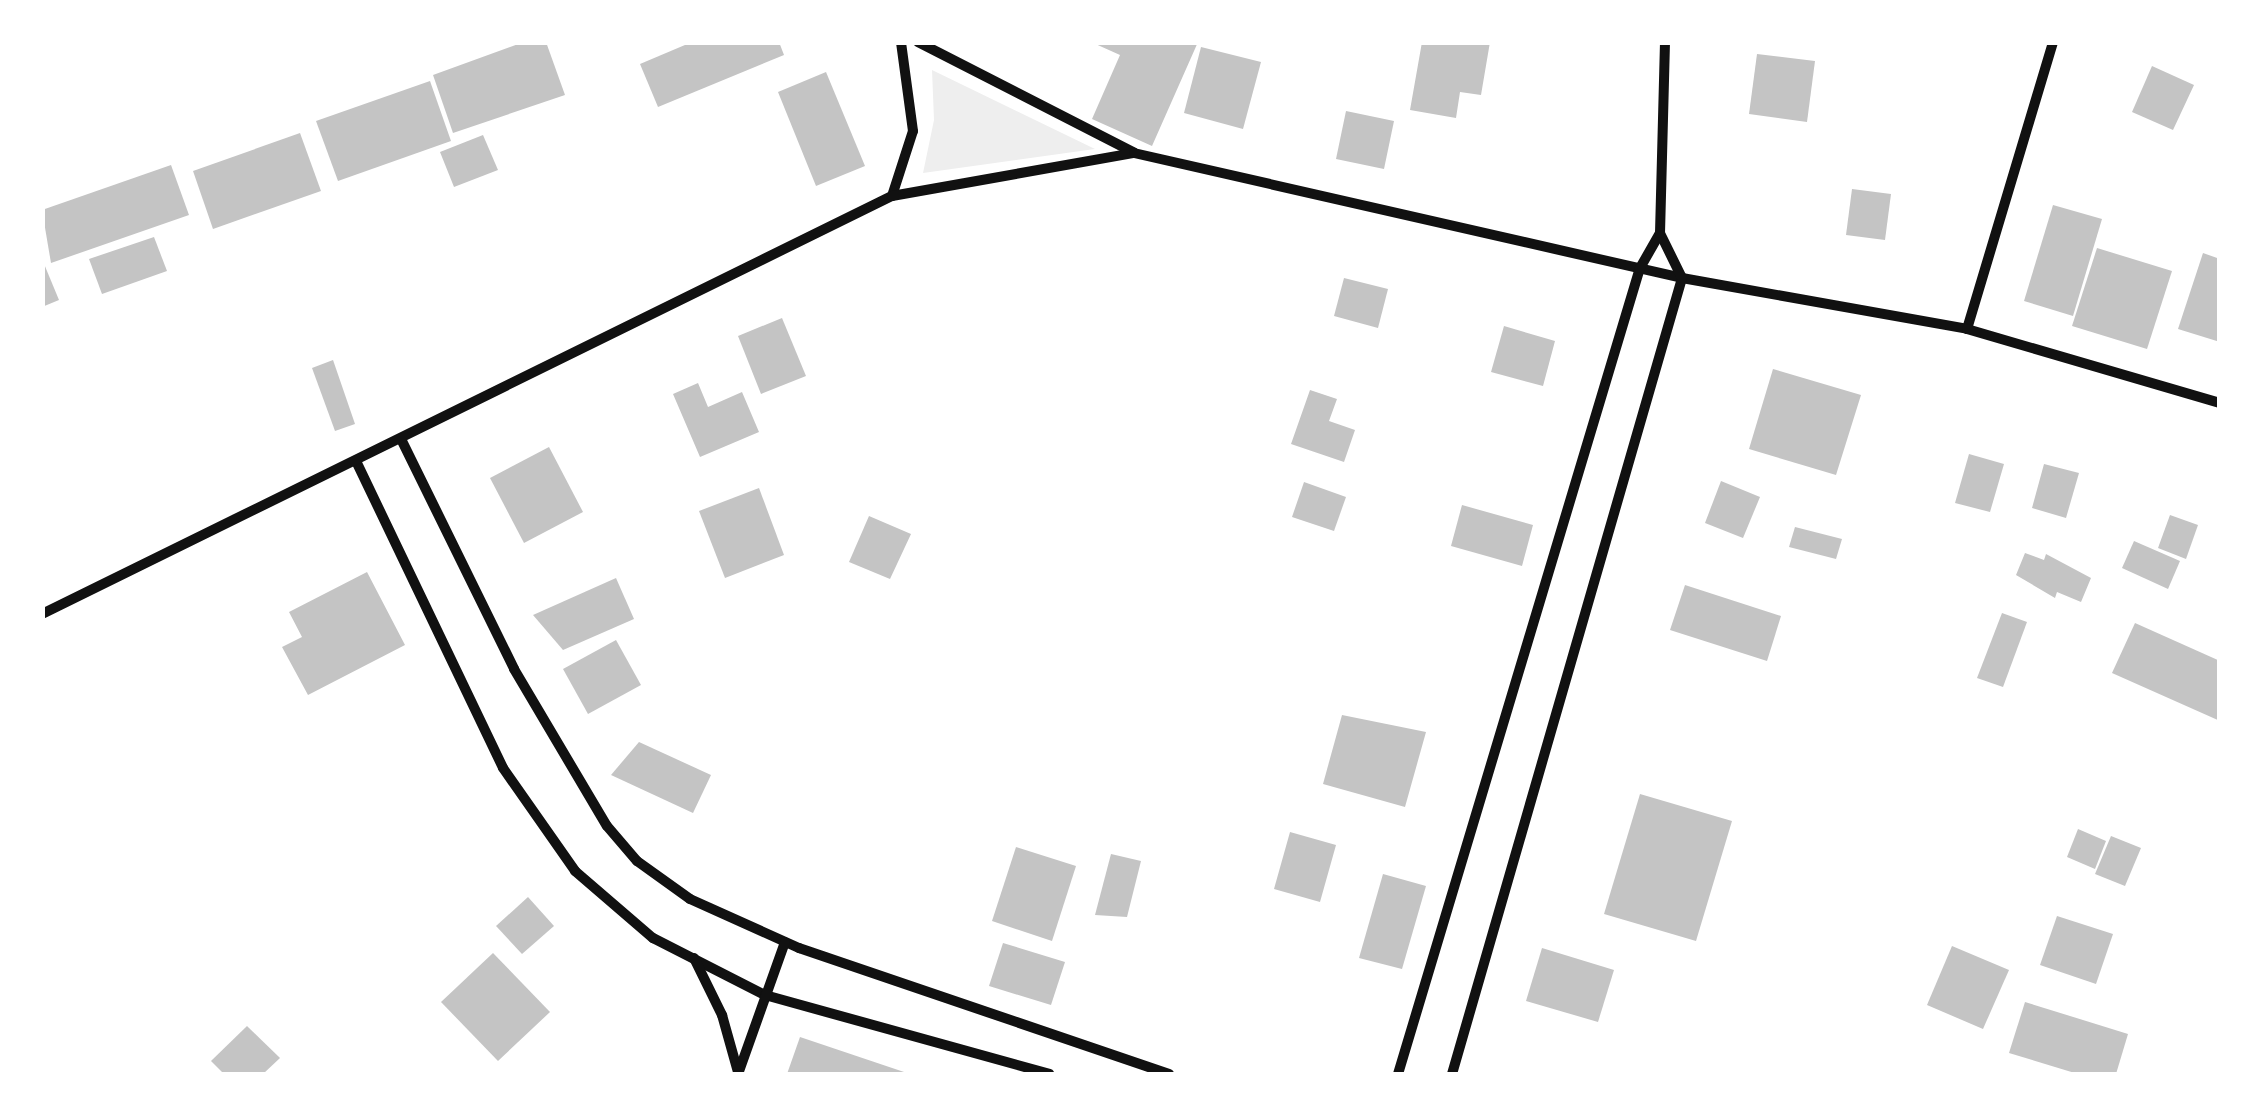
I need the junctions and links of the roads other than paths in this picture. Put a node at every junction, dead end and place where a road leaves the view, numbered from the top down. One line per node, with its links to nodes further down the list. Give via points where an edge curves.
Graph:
1 (901, 42): 6 (street, via 913,131)
2 (918, 42): 5 (street)
3 (1665, 42): 7 (street)
4 (2053, 42): 10 (street)
5 (1134, 153): 6 (street); 8 (street)
6 (892, 196): 12 (street)
7 (1660, 233): 8 (street); 9 (street)
8 (1640, 268): 9 (street); 21 (street)
9 (1682, 278): 10 (street); 22 (street)
10 (1967, 329): 11 (street)
11 (2220, 403)
12 (402, 442): 13 (street); 15 (street, via 514,669 607,826 637,861 690,898)
13 (356, 461): 14 (street); 16 (street, via 503,768 576,871 654,938)
14 (42, 614)
15 (785, 942): 17 (street); 20 (street)
16 (693, 957): 17 (street); 18 (street, via 722,1015)
17 (766, 996): 18 (street); 19 (street)
18 (738, 1074)
19 (1049, 1074)
20 (1169, 1074)
21 (1398, 1074)
22 (1452, 1074)

